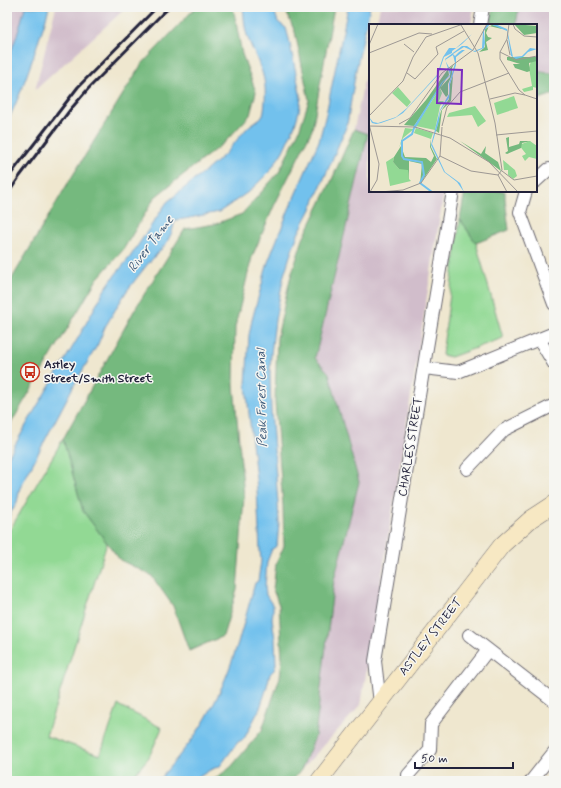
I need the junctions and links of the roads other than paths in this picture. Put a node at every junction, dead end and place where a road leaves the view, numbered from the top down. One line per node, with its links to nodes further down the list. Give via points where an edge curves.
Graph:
1 (483, 7): 2 (street)
2 (480, 24)
3 (549, 169): 4 (street)
4 (537, 180)
5 (453, 192): 11 (street, CHARLES STREET)
6 (526, 192): 7 (street, via 520,212)
7 (554, 304)
8 (554, 333): 9 (street)
9 (539, 339): 10 (street); 11 (street, via 458,372)
10 (554, 364)
11 (424, 368): 18 (street, CHARLES STREET, via 375,661)
12 (554, 405): 13 (street, via 504,430)
13 (467, 469)
14 (554, 504): 18 (main road, ASTLEY STREET, via 531,519 502,545)
15 (469, 634): 16 (street)
16 (488, 650): 17 (street); 20 (street, via 432,724 430,750)
17 (554, 701)
18 (380, 702): 21 (main road, ASTLEY STREET)
19 (554, 752): 22 (street)
20 (408, 775)
21 (320, 781)
22 (531, 781)

